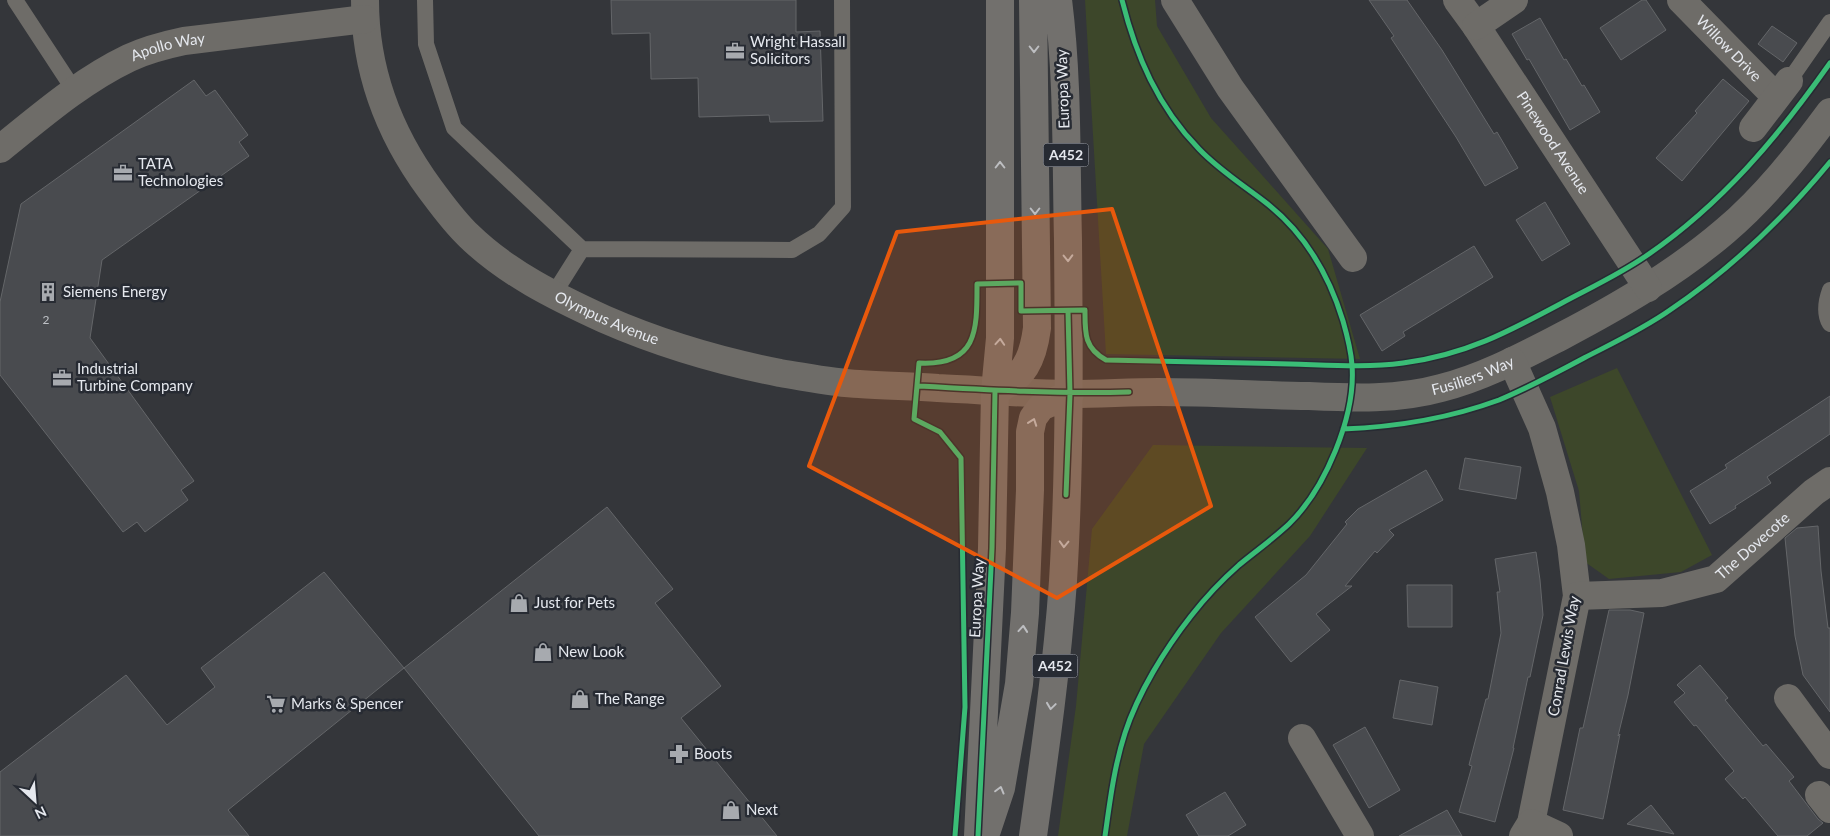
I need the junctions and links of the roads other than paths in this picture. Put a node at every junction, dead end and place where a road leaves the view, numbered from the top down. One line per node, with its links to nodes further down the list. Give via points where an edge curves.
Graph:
1 (15, 0): 15 (lane)
2 (425, 0): 19 (lane, via 426,44 454,128)
3 (842, 0): 19 (lane, via 843,207 819,234 792,250)
4 (1000, 0): 26 (highway, Europa Way, one-way to 4, via 1000,329)
5 (1033, 0): 26 (highway, one-way to 26, via 1037,328 1031,357 1024,369 1016,379)
6 (1058, 0): 28 (highway, Europa Way / A452, one-way to 28, via 1064,109)
7 (1175, 0): 20 (street, via 1230,88)
8 (1458, 0): 13 (street, Pinewood Avenue)
9 (1514, 0): 13 (street)
10 (1681, 0): 14 (street, Willow Drive)
11 (365, 9): 15 (street, Apollo Way, via 155,48 129,58); 23 (street, Olympus Avenue, via 374,74 382,101 392,129 415,169 473,240 510,270)
12 (1830, 22): 14 (lane)
13 (1476, 26): 21 (street, Pinewood Avenue)
14 (1782, 89): 17 (street)
15 (74, 90): 18 (street, Apollo Way)
16 (1830, 112): 21 (street, Fusiliers Way, via 1795,158 1726,230)
17 (1753, 128)
18 (0, 149)
19 (582, 249): 23 (lane)
20 (1353, 258)
21 (1648, 288): 25 (street, Fusiliers Way)
22 (1830, 290): 24 (lane, via 1826,300)
23 (553, 295): 26 (street, Olympus Avenue, via 658,340 751,368 856,384)
24 (1830, 324)
25 (1512, 362): 28 (street, Fusiliers Way, via 1438,389 1396,396); 30 (street, Conrad Lewis Way, via 1542,428 1560,492)
26 (995, 391): 27 (street, Olympus Avenue); 35 (highway, Europa Way, via 992,548)
27 (1024, 393): 28 (street, Fusiliers Way)
28 (1070, 394): 36 (highway, one-way to 28, via 1001,788 1018,684 1025,613 1030,432 1033,418 1041,408); 37 (highway, Europa Way / A452, one-way to 37, via 1063,580 1053,692)
29 (1830, 481): 30 (street, The Dovecote, via 1716,579 1662,593)
30 (1577, 596): 34 (street, Conrad Lewis Way)
31 (1788, 698): 33 (street)
32 (1302, 738): 38 (street)
33 (1827, 744)
34 (1527, 829): 39 (street)
35 (978, 836)
36 (985, 836)
37 (1032, 836)
38 (1360, 836)
39 (1559, 836)

